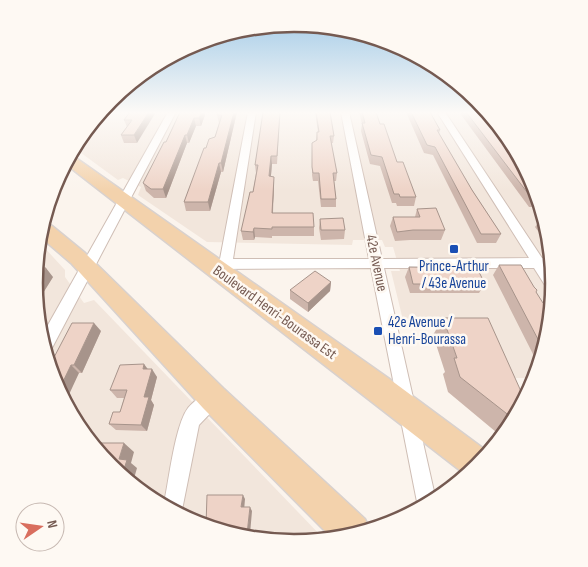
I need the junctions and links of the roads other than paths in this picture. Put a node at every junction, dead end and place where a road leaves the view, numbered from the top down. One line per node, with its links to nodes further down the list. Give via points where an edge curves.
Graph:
1 (158, 138): 6 (street)
2 (246, 138): 9 (street)
3 (350, 138): 10 (street, 42e Avenue)
4 (459, 138): 8 (street)
5 (74, 163): 6 (main road, Boulevard Henri-Bourassa Est)
6 (124, 202): 9 (main road, Boulevard Henri-Bourassa Est); 11 (street)
7 (48, 233): 11 (main road)
8 (544, 263): 10 (street)
9 (217, 264): 10 (street); 14 (main road, Boulevard Henri-Bourassa Est)
10 (377, 264): 14 (street, 42e Avenue)
11 (88, 268): 12 (street); 13 (main road)
12 (49, 337)
13 (213, 398): 17 (street, via 190,423); 18 (main road)
14 (406, 408): 15 (main road, Boulevard Henri-Bourassa Est); 16 (street, 42e Avenue)
15 (472, 460)
16 (425, 497)
17 (174, 504)
18 (348, 529)

